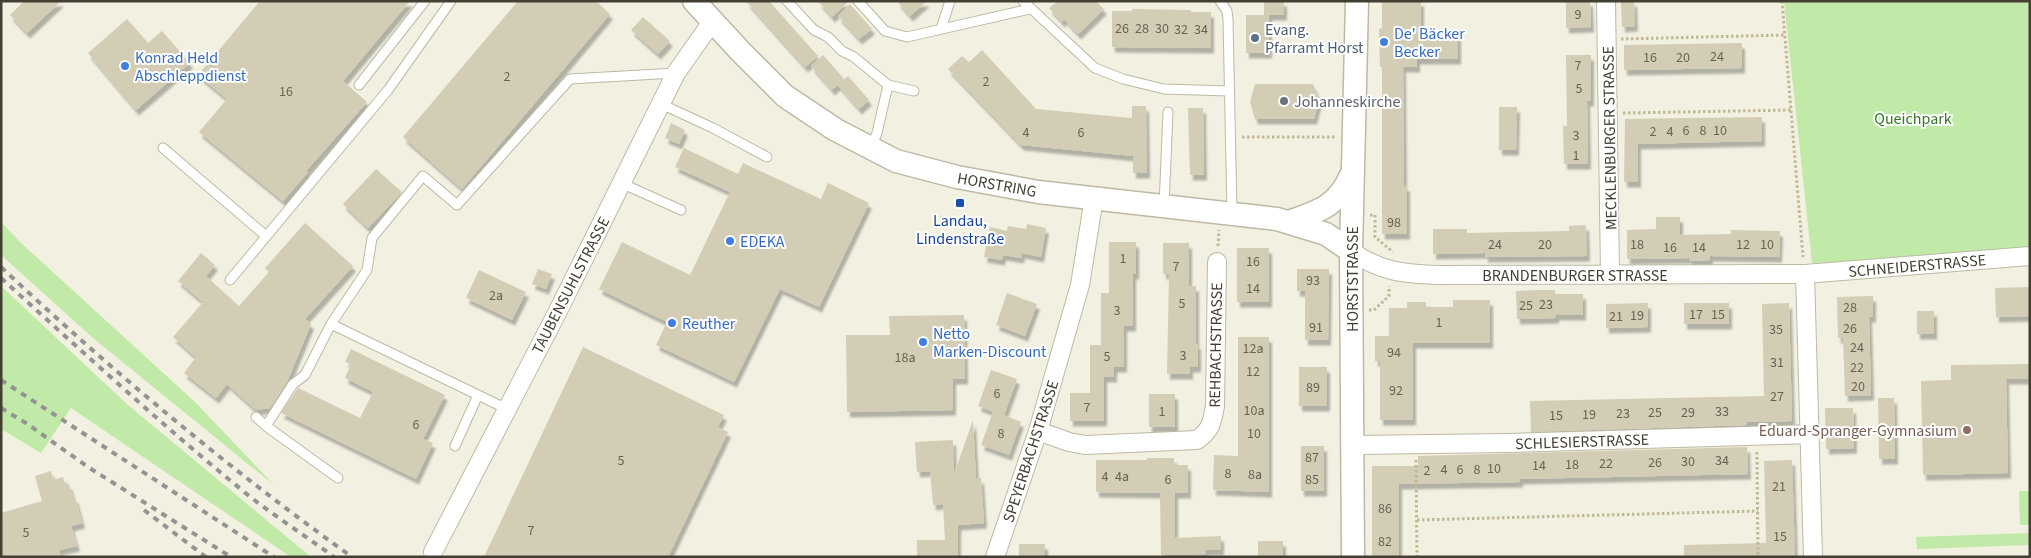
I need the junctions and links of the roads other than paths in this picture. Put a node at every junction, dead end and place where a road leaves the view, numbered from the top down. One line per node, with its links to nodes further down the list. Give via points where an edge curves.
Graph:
1 (425, 1): 16 (lane)
2 (451, 1): 31 (lane, via 388,90)
3 (694, 1): 12 (street, HORSTRING)
4 (787, 1): 15 (lane, via 814,30 828,37)
5 (858, 1): 13 (lane, via 885,31 895,35 907,37)
6 (950, 1): 13 (lane)
7 (1024, 1): 11 (lane)
8 (1357, 1): 24 (street, HORSTSTRASSE)
9 (1606, 1): 36 (street, MECKLENBURGER STRASSE)
10 (1221, 3): 18 (lane, via 1228,19)
11 (1030, 9): 13 (lane); 18 (lane, via 1095,68 1164,89)
12 (712, 22): 14 (street, TAUBENSUHLSTRASSE); 22 (street, HORSTRING, via 785,96)
13 (941, 28)
14 (676, 73): 19 (street, TAUBENSUHLSTRASSE); 38 (lane, via 570,79 458,205 423,176 372,238 367,270)
15 (888, 84): 17 (lane); 22 (lane, via 877,133)
16 (360, 85)
17 (914, 91)
18 (1229, 91): 29 (lane)
19 (660, 104): 23 (lane); 25 (street, TAUBENSUHLSTRASSE)
20 (1168, 112): 27 (lane)
21 (163, 148): 31 (lane)
22 (870, 148): 26 (street, HORSTRING, via 896,161 957,177 1038,192)
23 (767, 157)
24 (1352, 172): 30 (street, via 1335,201 1324,209); 32 (street, HORSTSTRASSE)
25 (621, 183): 28 (lane); 40 (street, TAUBENSUHLSTRASSE)
26 (1094, 198): 27 (street, HORSTRING); 43 (street, SPEYERBACHSTRASSE, via 1080,285)
27 (1164, 206): 29 (street, HORSTRING)
28 (682, 210)
29 (1226, 212): 30 (street, HORSTRING)
30 (1290, 222): 32 (street, HORSTRING, via 1326,234)
31 (266, 236): 37 (lane)
32 (1351, 251): 36 (street, BRANDENBURGER STRASSE, via 1374,265 1405,273); 45 (street, HORSTSTRASSE)
33 (2030, 256): 35 (street, SCHNEIDERSTRASSE)
34 (1217, 262): 43 (street, REHBACHSTRASSE, via 1215,406 1212,424 1205,434 1197,440 1085,445)
35 (1805, 274): 36 (street, BRANDENBURGER STRASSE); 44 (street)
36 (1610, 275)
37 (230, 280)
38 (331, 324): 39 (lane); 42 (lane, via 305,375 293,384)
39 (478, 395): 40 (lane); 46 (lane)
40 (507, 409): 48 (street, TAUBENSUHLSTRASSE)
41 (256, 417): 42 (lane)
42 (266, 426): 47 (lane)
43 (1038, 431): 49 (street, SPEYERBACHSTRASSE)
44 (1811, 434): 45 (street, SCHLESIERSTRASSE); 51 (street)
45 (1353, 445): 50 (street, HORSTSTRASSE)
46 (455, 446)
47 (338, 478)
48 (433, 552)
49 (995, 557)
50 (1353, 557)
51 (1813, 557)

